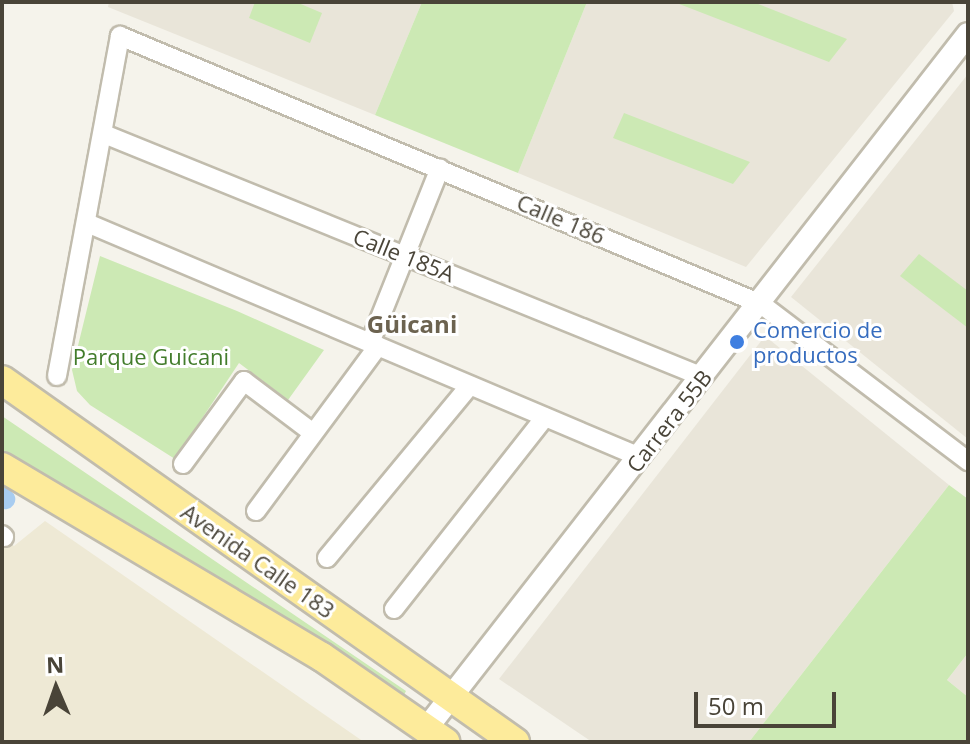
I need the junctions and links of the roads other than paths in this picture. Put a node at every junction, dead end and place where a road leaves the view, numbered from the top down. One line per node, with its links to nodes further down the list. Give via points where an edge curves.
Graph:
1 (968, 34): 6 (street, Carrera 55B)
2 (104, 134): 3 (street, Calle 186, via 120,36); 4 (street); 5 (street, Calle 185A)
3 (440, 168): 5 (street); 6 (street, Calle 186)
4 (87, 223): 7 (street); 8 (street)
5 (405, 255): 7 (street); 9 (street, Calle 185A)
6 (761, 304): 9 (street, Carrera 55B); 16 (street, Calle 186)
7 (374, 345): 11 (street); 14 (street)
8 (57, 376)
9 (703, 377): 15 (street, Carrera 55B)
10 (2, 380): 19 (main road, Avenida Calle 183)
11 (470, 385): 13 (street); 21 (street)
12 (2, 401): 19 (main road, via 74,450)
13 (545, 417): 15 (street); 22 (street)
14 (313, 433): 17 (street, via 244,381); 20 (street)
15 (640, 457): 23 (street, Carrera 55B)
16 (968, 461)
17 (183, 464)
18 (2, 467): 24 (main road, Avenida Calle 183, via 322,657)
19 (162, 492): 23 (main road, Avenida Calle 183)
20 (256, 511)
21 (327, 558)
22 (394, 609)
23 (451, 697): 24 (street, Carrera 55B); 25 (main road, Avenida Calle 183)
24 (436, 735)
25 (515, 742)

